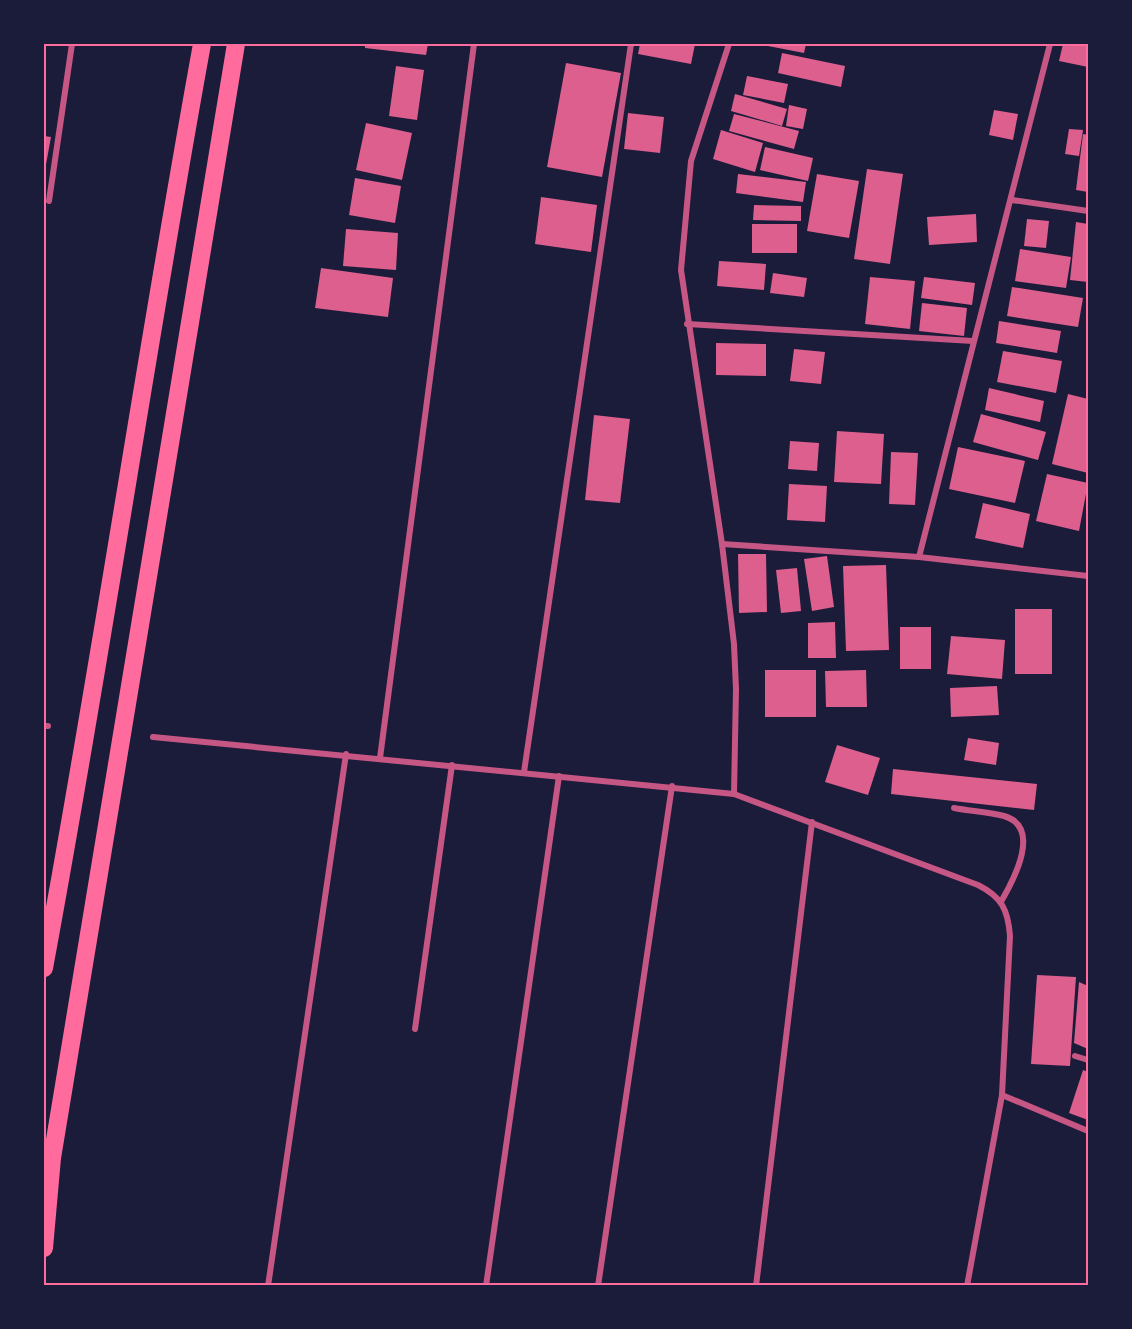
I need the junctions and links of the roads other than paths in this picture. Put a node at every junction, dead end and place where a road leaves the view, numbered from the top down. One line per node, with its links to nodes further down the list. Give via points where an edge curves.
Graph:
1 (72, 44): 9 (street)
2 (202, 44): 27 (highway)
3 (236, 44): 33 (highway, via 52,1158)
4 (474, 44): 18 (street)
5 (630, 44): 20 (street)
6 (729, 44): 11 (street, via 691,161 681,270)
7 (1050, 44): 8 (street)
8 (1012, 200): 10 (street); 12 (street)
9 (49, 201)
10 (1089, 211)
11 (687, 324): 12 (street); 13 (street)
12 (973, 341): 14 (street)
13 (722, 544): 14 (street); 23 (street, via 736,689)
14 (919, 557): 15 (street)
15 (1089, 576)
16 (153, 737): 17 (street)
17 (346, 754): 18 (street); 34 (street)
18 (380, 758): 19 (street)
19 (452, 765): 20 (street); 28 (street)
20 (524, 772): 21 (street)
21 (559, 776): 22 (street); 35 (street)
22 (672, 786): 23 (street); 36 (street)
23 (734, 794): 25 (street)
24 (954, 808): 26 (street, via 1006,816 1018,825 1022,854)
25 (812, 822): 26 (street, via 978,885); 37 (street)
26 (1002, 900): 31 (street, via 1010,936)
27 (44, 968)
28 (415, 1029)
29 (1075, 1056): 30 (street)
30 (1089, 1060)
31 (1002, 1095): 32 (street); 38 (street)
32 (1089, 1131)
33 (44, 1248)
34 (268, 1286)
35 (486, 1286)
36 (598, 1286)
37 (756, 1286)
38 (968, 1286)

